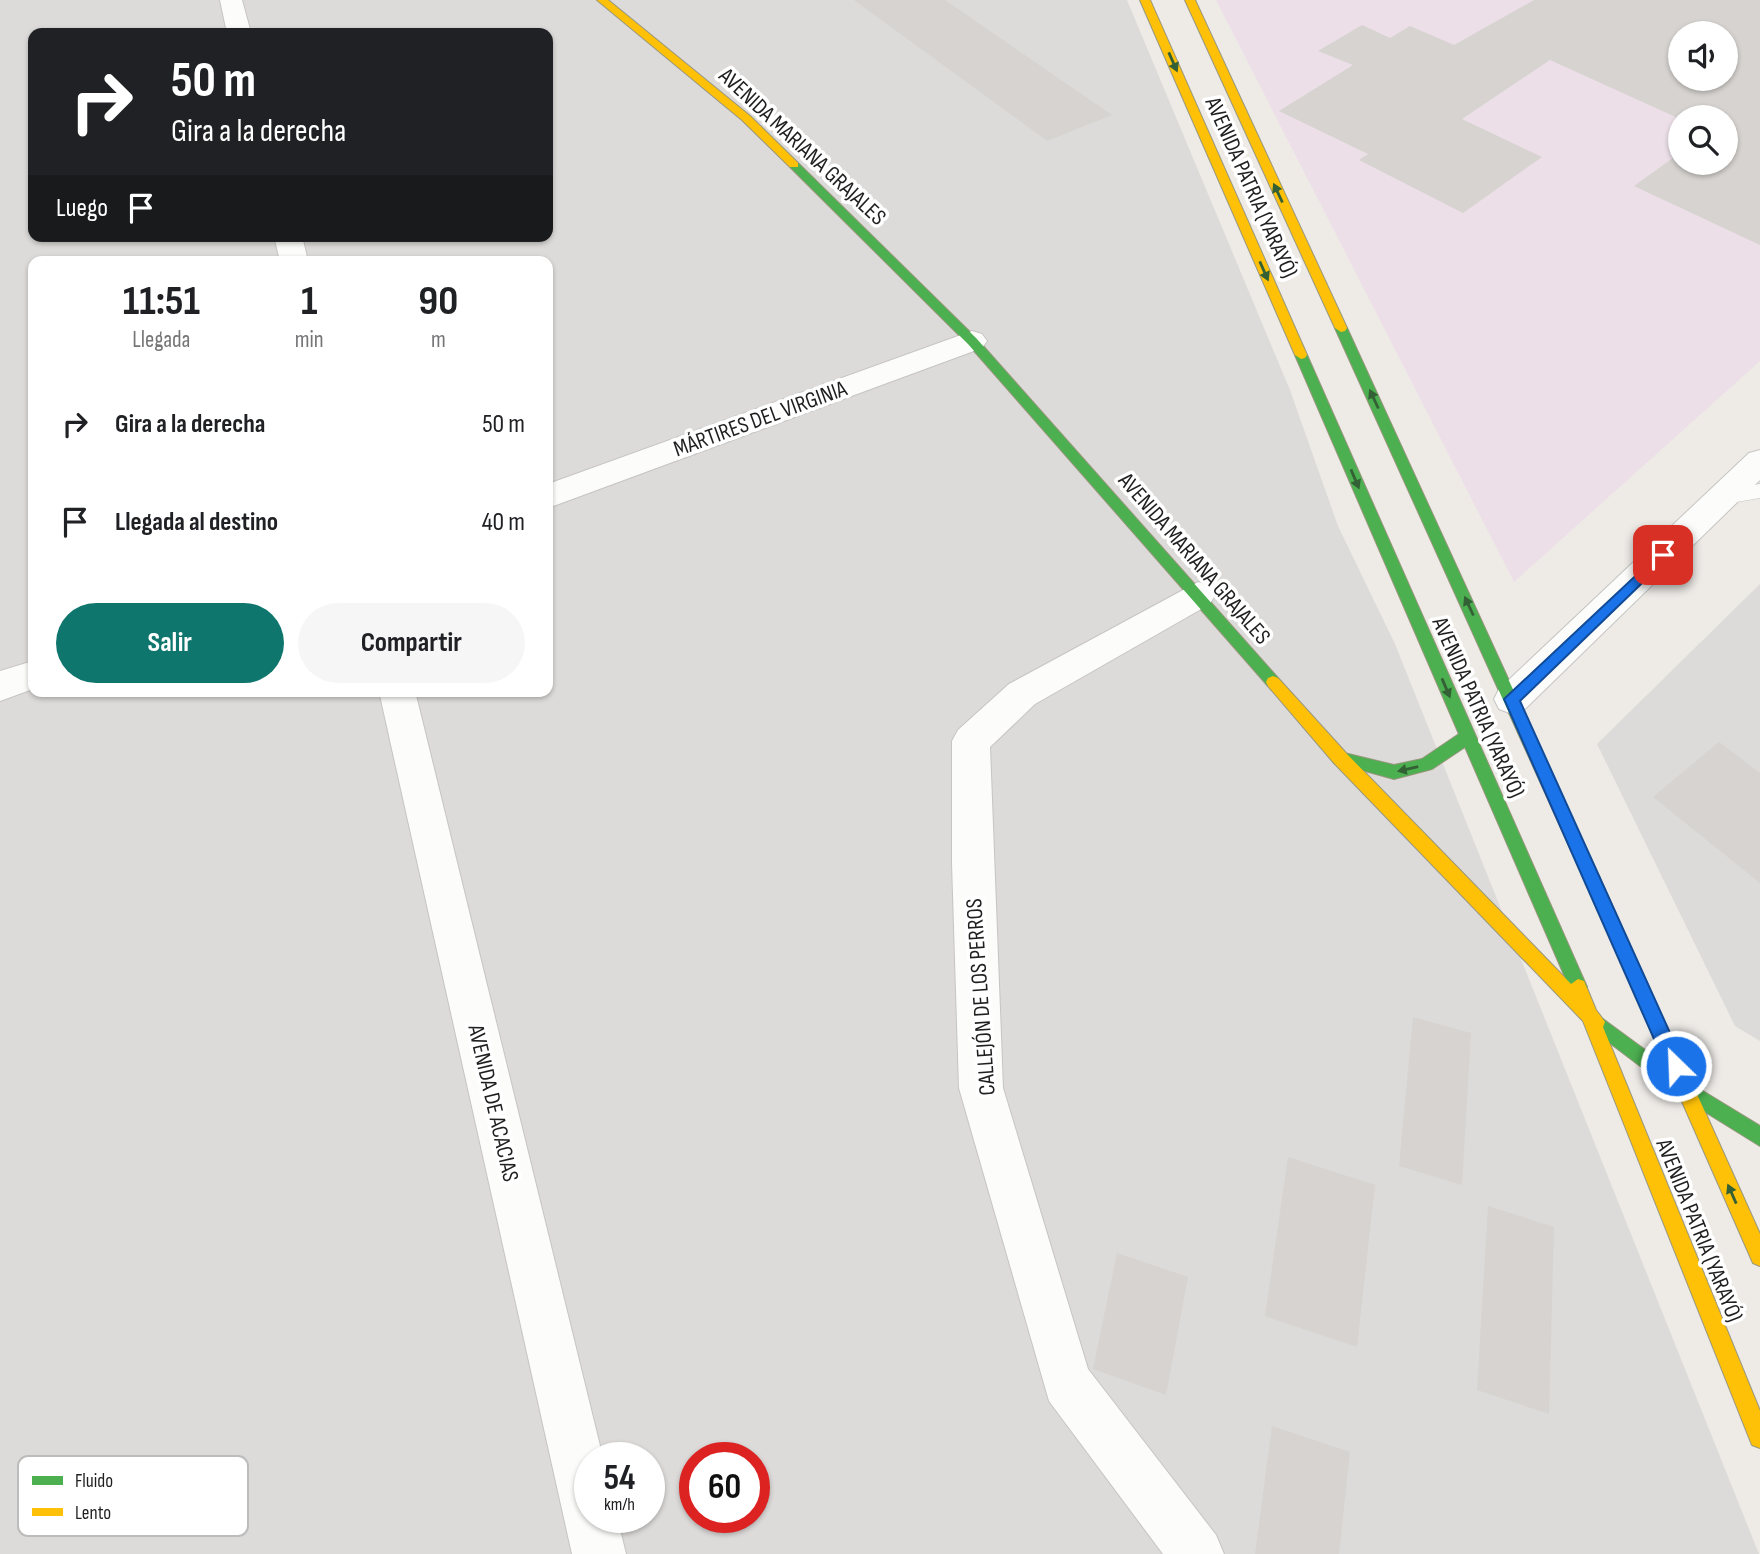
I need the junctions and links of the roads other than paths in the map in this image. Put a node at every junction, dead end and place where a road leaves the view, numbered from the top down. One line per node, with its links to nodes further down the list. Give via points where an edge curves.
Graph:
1 (231, 0): 5 (street)
2 (602, 0): 6 (main road, AVENIDA MARIANA GRAJALES, via 746,118)
3 (1145, 0): 16 (main road, AVENIDA PATRIA (YARAYÓ), one-way to 16)
4 (1190, 0): 15 (main road, AVENIDA PATRIA (YARAYÓ), one-way to 4)
5 (238, 28)
6 (972, 341): 9 (street, MÁRTIRES DEL VIRGINIA); 11 (main road, AVENIDA MARIANA GRAJALES)
7 (1760, 461): 10 (street)
8 (1760, 491): 10 (lane)
9 (553, 494)
10 (1724, 497): 15 (street)
11 (1199, 595): 17 (main road, AVENIDA MARIANA GRAJALES); 26 (street, CALLEJÓN DE LOS PERROS, via 1022,694 971,741 981,1088 1067,1383)
12 (28, 677): 13 (street)
13 (0, 686)
14 (398, 697): 23 (street, AVENIDA DE ACACIAS)
15 (1512, 699): 19 (main road, AVENIDA PATRIA (YARAYÓ))
16 (1467, 737): 17 (main road, one-way to 17, via 1426,764 1394,772); 18 (main road, AVENIDA PATRIA (YARAYÓ))
17 (1340, 758): 18 (main road, AVENIDA MARIANA GRAJALES)
18 (1592, 1019): 19 (main road, AVENIDA MARIANA GRAJALES); 22 (main road, AVENIDA PATRIA (YARAYÓ))
19 (1687, 1091): 20 (main road, AVENIDA MARIANA GRAJALES); 21 (main road, AVENIDA PATRIA (YARAYÓ), one-way to 19)
20 (1760, 1137)
21 (1760, 1256)
22 (1760, 1437)
23 (574, 1448)
24 (594, 1533): 25 (street, AVENIDA DE ACACIAS)
25 (599, 1554)
26 (1197, 1554)

